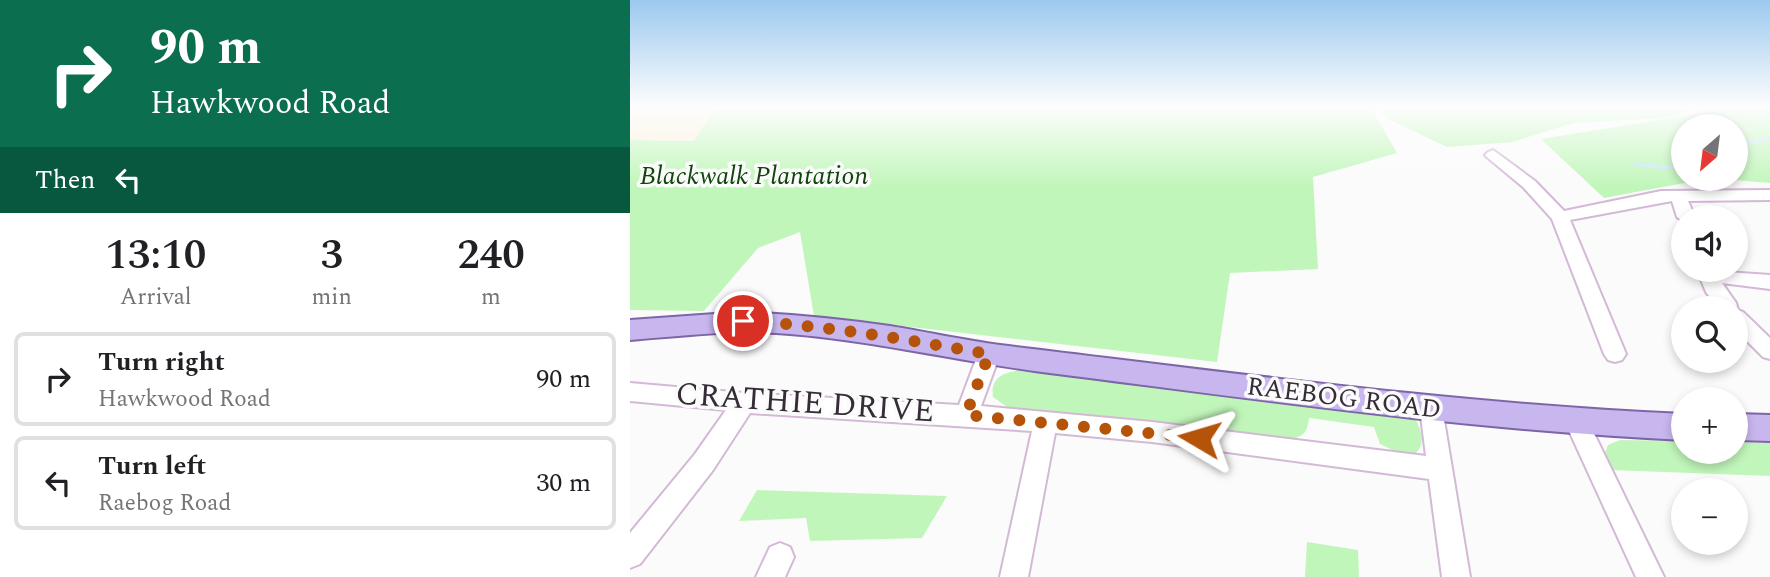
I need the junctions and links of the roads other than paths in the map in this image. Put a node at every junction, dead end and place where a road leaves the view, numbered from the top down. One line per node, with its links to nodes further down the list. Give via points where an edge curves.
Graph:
1 (1493, 155): 5 (street)
2 (1770, 195): 3 (street)
3 (1678, 196): 4 (street); 5 (street)
4 (1681, 205)
5 (1560, 217): 12 (street)
6 (1748, 279): 7 (street)
7 (1770, 282)
8 (1748, 329): 10 (street)
9 (630, 330): 11 (main road, RAEBOG ROAD, via 743,321 789,324)
10 (1770, 351)
11 (989, 354): 15 (main road, RAEBOG ROAD); 16 (street)
12 (1615, 354)
13 (630, 393): 14 (street, CRATHIE DRIVE)
14 (744, 403): 16 (street, CRATHIE DRIVE); 23 (street, via 704,462)
15 (1432, 408): 18 (main road, RAEBOG ROAD); 22 (street)
16 (966, 415): 17 (street, CRATHIE DRIVE)
17 (1046, 422): 22 (street, CRATHIE DRIVE); 24 (street)
18 (1577, 422): 19 (main road, RAEBOG ROAD); 26 (street)
19 (1671, 426)
20 (1748, 428): 21 (main road)
21 (1770, 428)
22 (1440, 468): 25 (street)
23 (630, 554)
24 (1014, 577)
25 (1456, 577)
26 (1650, 577)

